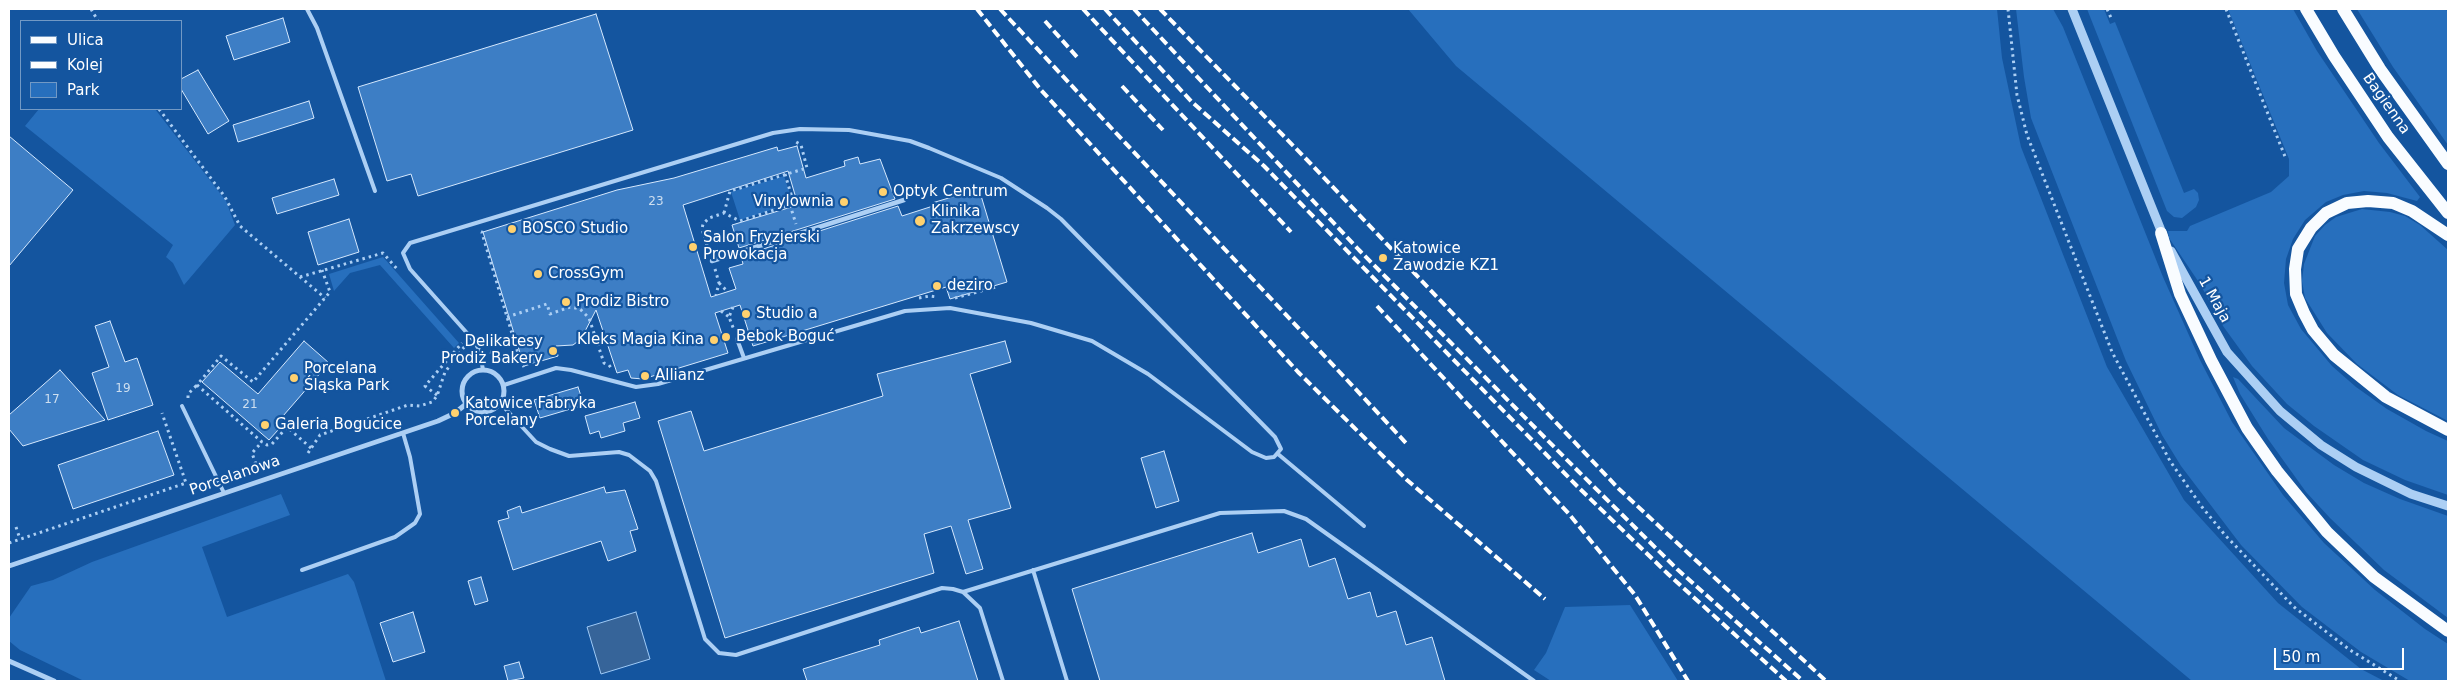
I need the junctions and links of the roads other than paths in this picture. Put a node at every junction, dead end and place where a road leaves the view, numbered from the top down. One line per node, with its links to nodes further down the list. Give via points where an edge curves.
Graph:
1 (307, 9): 8 (lane, via 317,28)
2 (2068, 9): 6 (lane)
3 (2072, 9): 6 (street, 1 Maja)
4 (2306, 9): 10 (main road, Bagienna, via 2388,137)
5 (2343, 9): 7 (main road, Bagienna, via 2380,69)
6 (2076, 19): 11 (street, 1 Maja)
7 (2448, 164)
8 (375, 191)
9 (904, 200): 13 (street)
10 (2448, 213)
11 (2161, 233): 25 (street, 1 Maja, via 2227,352 2280,411 2321,445 2356,467 2411,494); 31 (main road, via 2180,294 2211,360 2247,428 2269,460 2328,532 2374,576)
12 (2448, 235): 21 (main road, via 2412,211 2393,203 2368,200 2347,203 2326,213 2311,228 2298,249 2295,269 2296,294 2304,313 2341,363 2386,397)
13 (712, 261)
14 (737, 339): 15 (lane)
15 (744, 358): 17 (lane, via 658,384 636,387 556,368); 23 (lane, via 905,311 950,308 979,312 1092,341 1148,374 1252,452 1266,458 1274,458)
16 (483, 370): 17 (street, via 495,373); 18 (street, via 473,372 464,383 462,390); 23 (lane, via 475,342 410,269 403,253 410,243 773,133 849,130 910,141 929,148 1001,178 1047,208 1274,437 1281,449)
17 (504, 384): 19 (street)
18 (466, 404): 19 (street, via 484,413); 22 (street, Porcelanowa, via 438,421)
19 (501, 404): 30 (lane, via 536,442 550,449 569,456 619,452 629,455 650,471 656,480 705,639 719,653 736,655 942,588)
20 (182, 406): 24 (lane)
21 (2448, 430)
22 (403, 433): 24 (street, Porcelanowa); 28 (lane, via 420,514 415,523 395,536)
23 (1278, 454): 26 (lane)
24 (224, 493): 27 (street, Porcelanowa)
25 (2448, 506)
26 (1364, 526)
27 (9, 566)
28 (302, 570)
29 (1033, 570): 30 (lane); 35 (lane); 36 (lane, via 1220,513 1284,511 1306,519)
30 (963, 592): 34 (lane, via 983,614)
31 (2448, 631)
32 (9, 661): 33 (street)
33 (54, 681)
34 (1003, 681)
35 (1068, 681)
36 (1534, 681)

